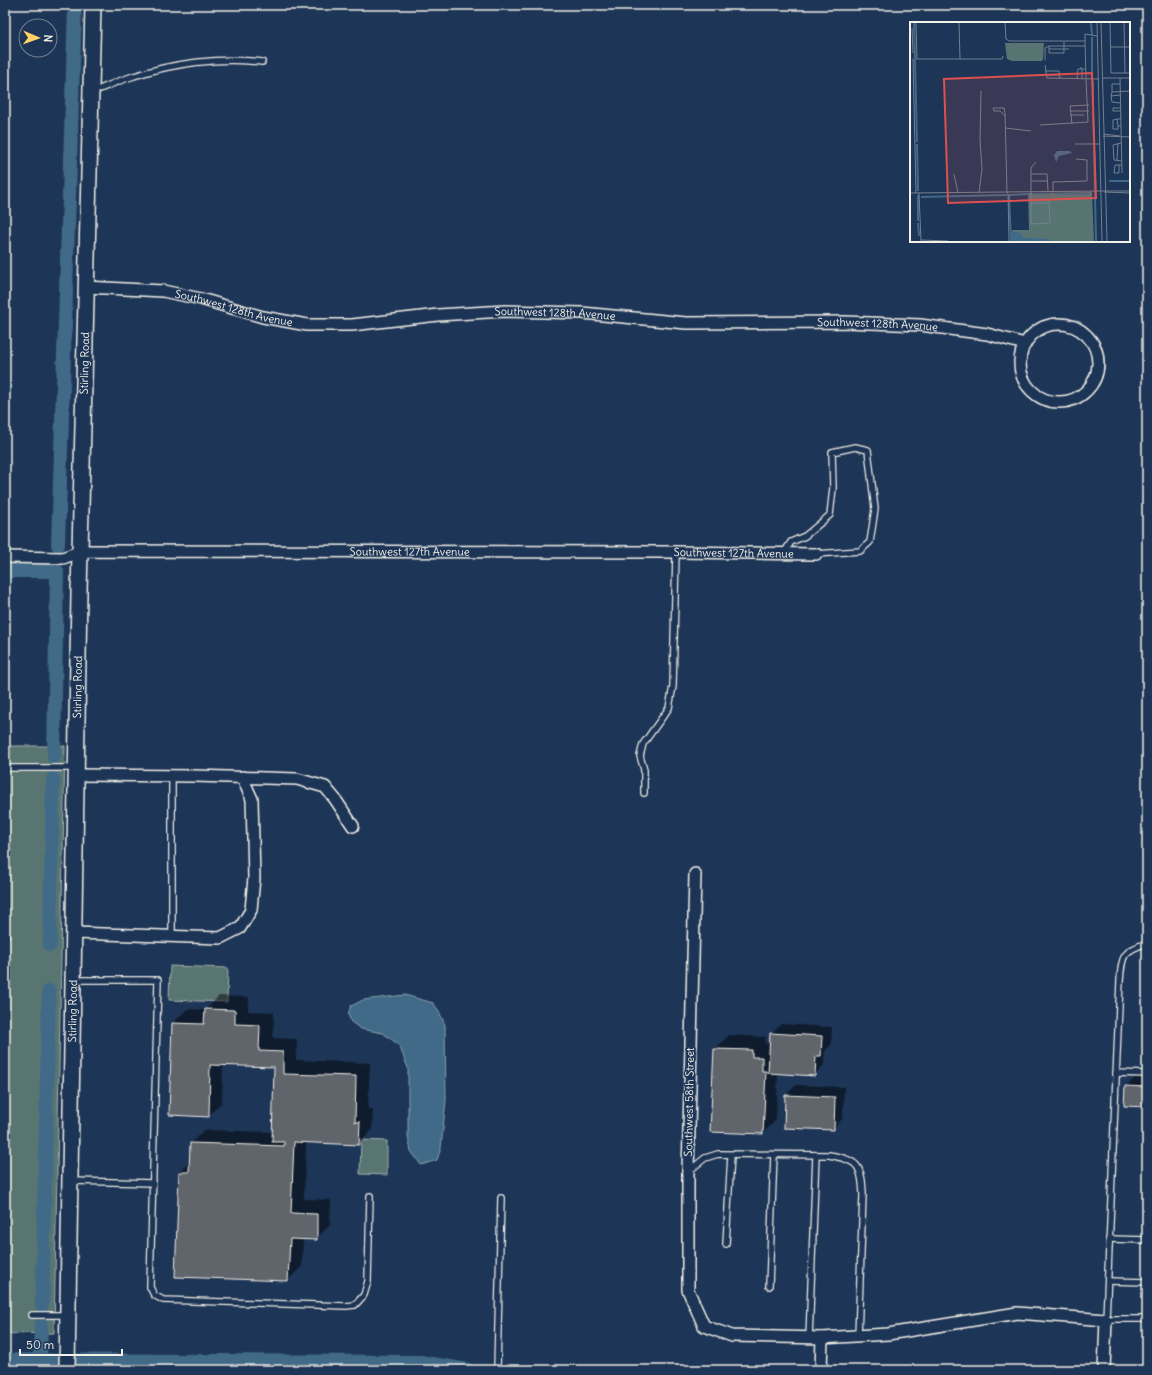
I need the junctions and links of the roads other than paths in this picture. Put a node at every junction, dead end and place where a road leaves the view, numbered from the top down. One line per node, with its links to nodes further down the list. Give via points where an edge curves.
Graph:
1 (93, 5): 3 (street, Stirling Road)
2 (262, 62): 3 (lane, via 198,62 134,76)
3 (91, 92): 4 (street, Stirling Road)
4 (86, 287): 5 (street, Southwest 128th Avenue, via 163,291 263,317 307,325 352,325 438,315 505,311 582,312 686,323 845,322 920,325 986,334); 6 (street, Stirling Road)
5 (1025, 344): 5 (street, via 1032,334 1053,324 1076,327 1093,342 1098,353 1097,377 1080,397 1068,402 1055,403 1043,399 1032,392 1024,381 1020,369)
6 (81, 551): 7 (street, Southwest 127th Avenue); 10 (street, Southwest 127th Avenue, via 63,558); 12 (street, Stirling Road)
7 (676, 552): 8 (street, Southwest 127th Avenue); 15 (lane, via 673,686 669,708 643,744 640,756 644,770)
8 (784, 553): 9 (street, Southwest 127th Avenue); 9 (lane, via 791,542 805,536 830,515 833,488 832,452 855,447 868,450 875,509 870,542 860,551)
9 (816, 554)
10 (5, 557)
11 (5, 768): 12 (lane)
12 (76, 771): 13 (street); 18 (street, Stirling Road)
13 (172, 776): 14 (street); 19 (lane)
14 (242, 777): 16 (street, via 297,779 325,787); 19 (street, via 252,800 254,878 251,910 240,928 220,938)
15 (644, 793)
16 (353, 826)
17 (695, 874): 28 (street, Southwest 58th Street)
18 (74, 933): 19 (street); 21 (street, Stirling Road)
19 (172, 936)
20 (1147, 943): 23 (lane, via 1132,947 1122,959)
21 (73, 980): 29 (street, Stirling Road); 30 (lane, via 158,980)
22 (1147, 1070): 24 (lane)
23 (1116, 1073): 24 (lane); 33 (lane)
24 (1147, 1074)
25 (731, 1154): 26 (lane); 28 (lane, via 705,1158); 35 (lane)
26 (774, 1155): 27 (lane); 38 (lane)
27 (816, 1155): 43 (lane, via 842,1157 854,1162 862,1179); 44 (lane)
28 (688, 1173): 44 (street, Southwest 58th Street, via 688,1290 704,1326 732,1336)
29 (70, 1181): 30 (lane); 42 (street, Stirling Road)
30 (153, 1182): 31 (lane, via 150,1287 154,1295 163,1300 355,1305 364,1295 368,1281)
31 (370, 1196)
32 (501, 1198): 47 (lane)
33 (1109, 1239): 34 (lane); 36 (lane)
34 (1147, 1240)
35 (726, 1244)
36 (1108, 1281): 37 (lane); 40 (lane)
37 (1147, 1282)
38 (769, 1286)
39 (32, 1315): 42 (lane)
40 (1106, 1319): 41 (lane); 43 (street, via 1017,1314 888,1334); 49 (street)
41 (1147, 1319)
42 (68, 1323): 46 (street, Stirling Road)
43 (858, 1336): 45 (street)
44 (809, 1338): 45 (street)
45 (822, 1338): 48 (street)
46 (67, 1370)
47 (497, 1370)
48 (821, 1370)
49 (1104, 1370)

